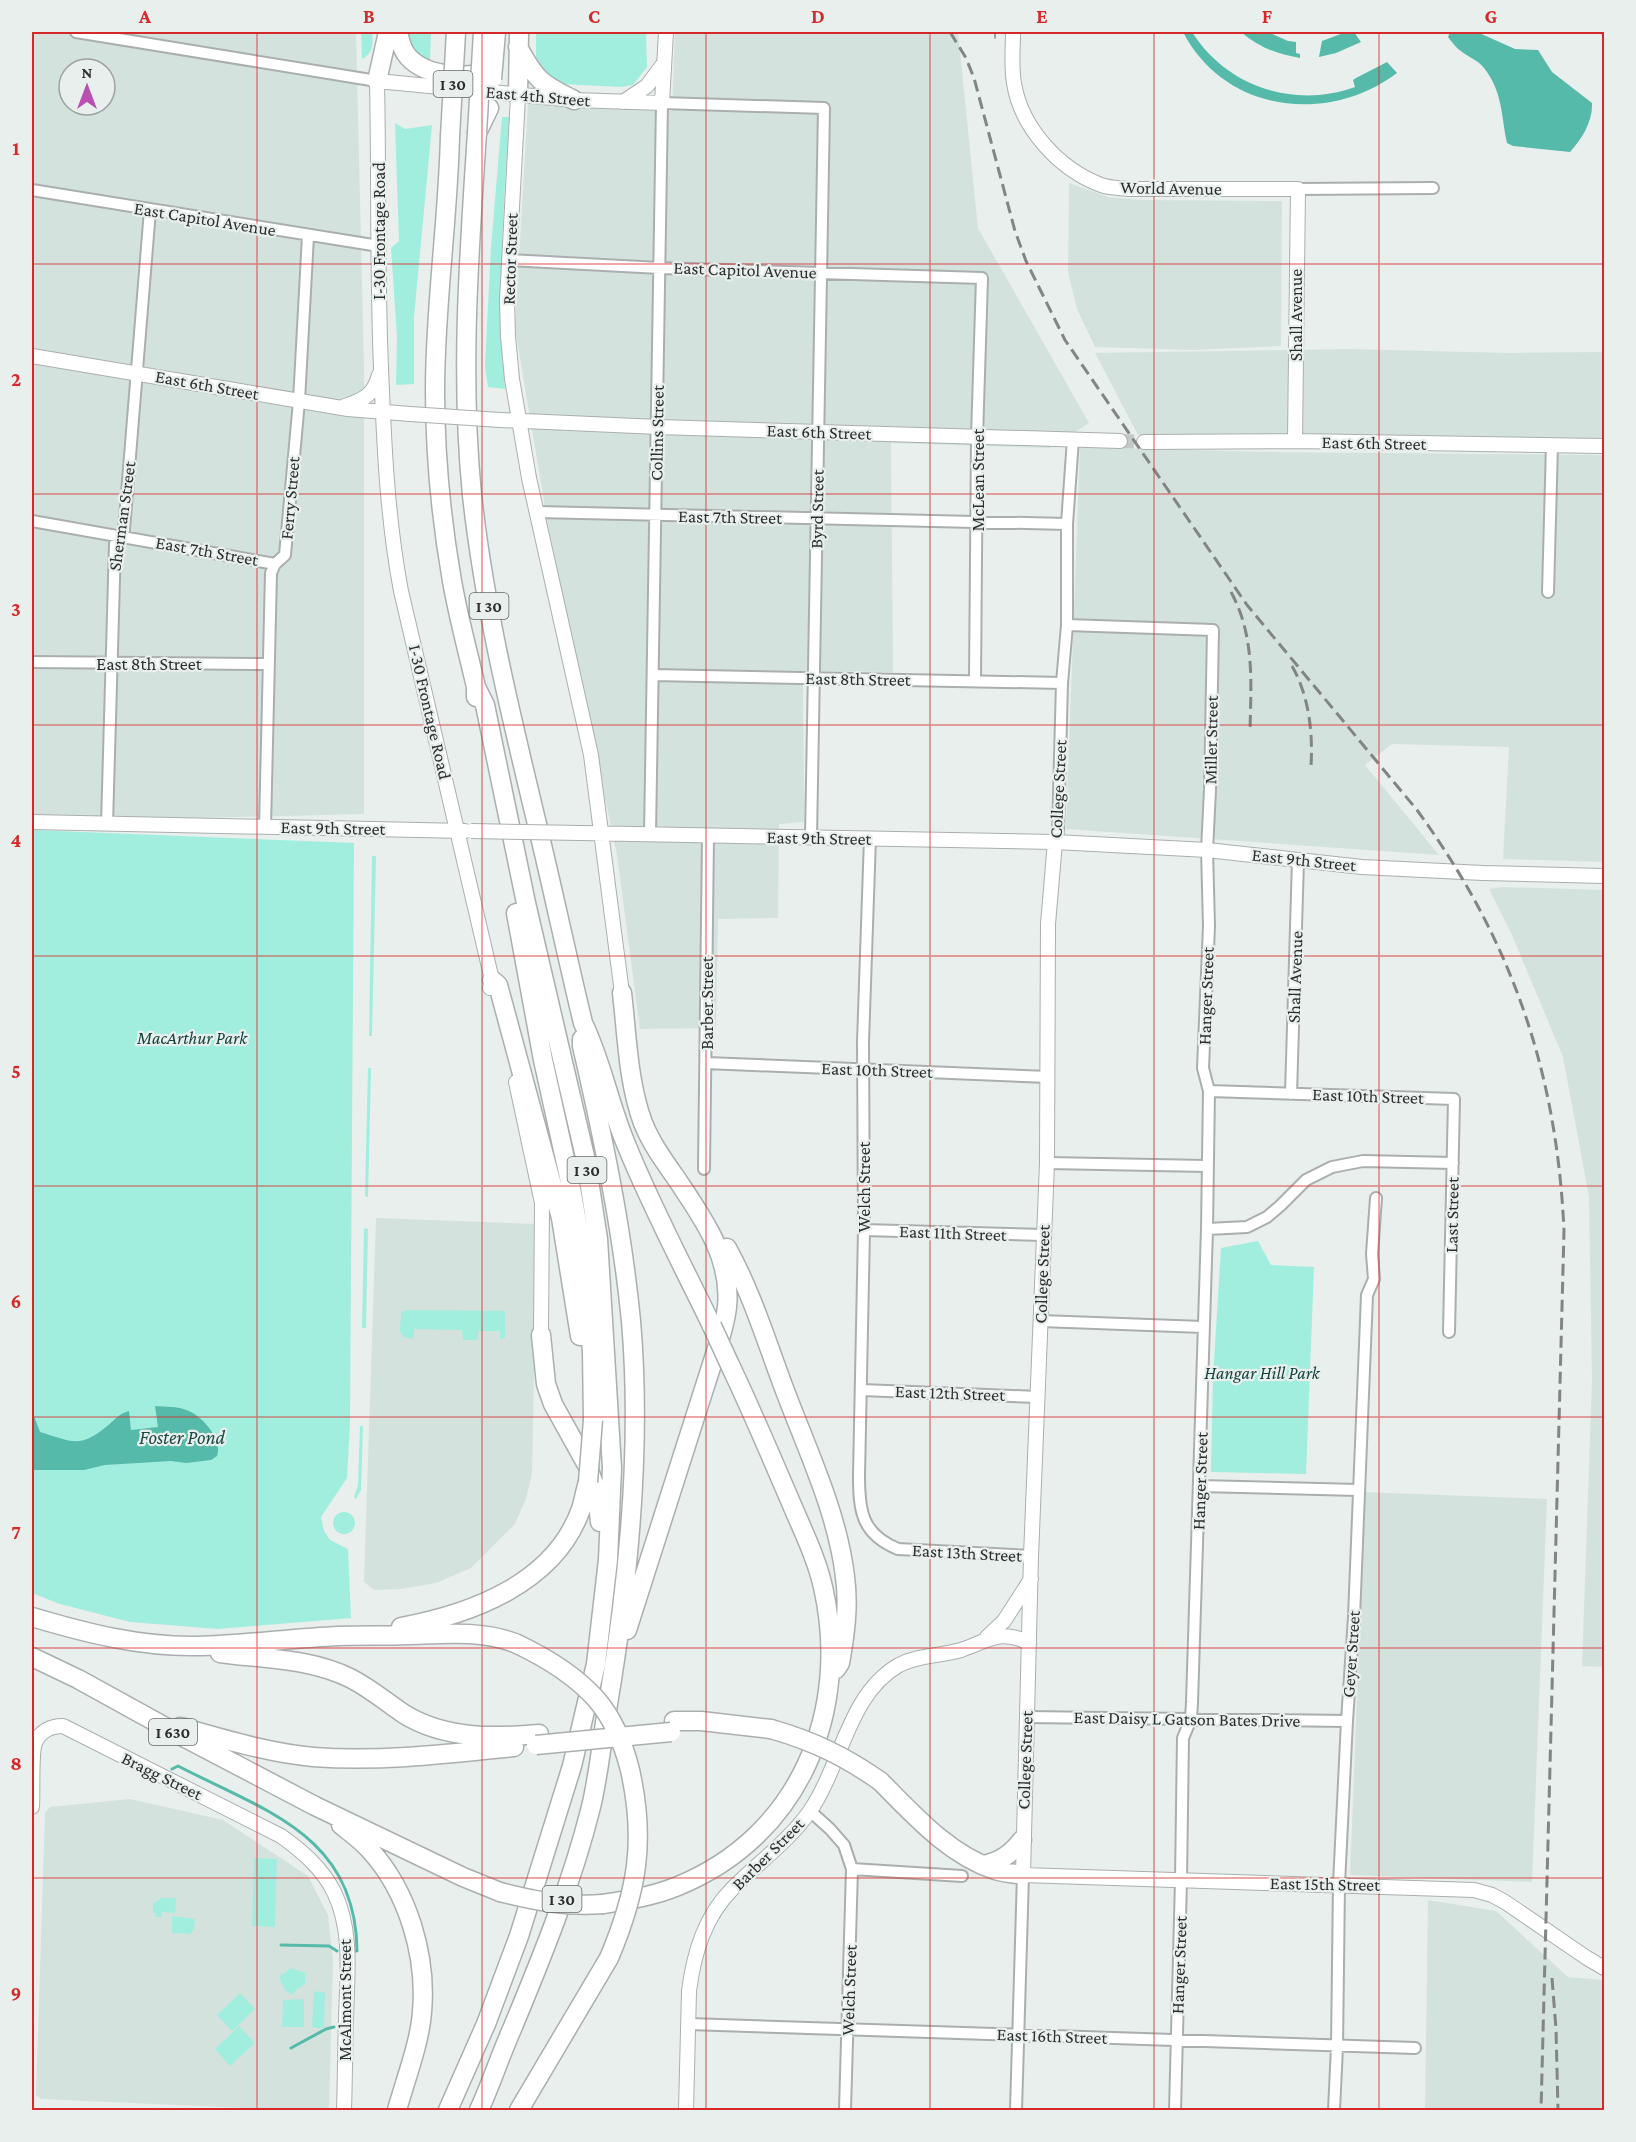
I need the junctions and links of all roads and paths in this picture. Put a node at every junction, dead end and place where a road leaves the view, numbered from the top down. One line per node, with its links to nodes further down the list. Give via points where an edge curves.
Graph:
1 (76, 32): 11 (street, East 4th Street)
2 (388, 32): 11 (highway)
3 (398, 32): 6 (highway, via 407,56 426,70 469,75 487,70)
4 (456, 32): 61 (highway, I 30, bridge, via 435,392 442,513 452,582)
5 (483, 32): 17 (highway, I 30, bridge)
6 (495, 32): 17 (highway, bridge, via 489,108)
7 (666, 32): 10 (main road, Collins Street)
8 (1013, 32): 19 (main road, World Avenue, via 1014,83 1023,113 1044,145 1068,168 1102,186 1128,189)
9 (518, 40): 12 (highway); 13 (highway, via 531,71 548,87)
10 (664, 63): 14 (main road, via 647,86); 15 (main road, Collins Street)
11 (377, 81): 12 (main road, East 4th Street); 23 (main road, I-30 Frontage Road)
12 (518, 96): 13 (main road, East 4th Street); 24 (main road, Rector Street)
13 (574, 100): 14 (main road, East 4th Street)
14 (623, 102): 15 (main road, East 4th Street)
15 (662, 103): 16 (street, East 4th Street); 25 (street, Collins Street)
16 (824, 108): 26 (street, Byrd Street)
17 (477, 133): 77 (highway, I 30, via 466,318 472,496 513,724)
18 (1433, 188): 19 (street, World Avenue)
19 (1298, 189): 40 (main road, Shall Avenue)
20 (32, 190): 21 (street, East Capitol Avenue)
21 (150, 210): 22 (street, East Capitol Avenue); 30 (street, Sherman Street)
22 (308, 236): 23 (street, East Capitol Avenue); 31 (street, Ferry Street)
23 (379, 246): 29 (main road, I-30 Frontage Road)
24 (509, 260): 25 (street, East Capitol Avenue); 34 (main road, Rector Street, via 508,337)
25 (660, 267): 26 (street, East Capitol Avenue); 35 (street, Collins Street)
26 (821, 273): 27 (street, East Capitol Avenue); 36 (street, Byrd Street)
27 (982, 278): 37 (street, McLean Street)
28 (32, 356): 30 (main road, East 6th Street)
29 (381, 368): 32 (main road, via 371,394); 33 (main road, I-30 Frontage Road)
30 (137, 373): 31 (main road, East 6th Street); 50 (street, Sherman Street, via 124,530)
31 (299, 401): 32 (main road, East 6th Street); 51 (street, Ferry Street, via 285,555)
32 (340, 407): 33 (main road, East 6th Street)
33 (382, 413): 34 (main road, East 6th Street, bridge); 65 (main road, I-30 Frontage Road, via 392,545 401,591)
34 (518, 421): 35 (main road, East 6th Street); 44 (main road)
35 (657, 427): 36 (main road, East 6th Street); 45 (street, Collins Street)
36 (818, 432): 37 (main road, East 6th Street); 46 (street, Byrd Street)
37 (977, 437): 38 (main road, East 6th Street); 48 (street, McLean Street)
38 (1073, 439): 39 (main road, East 6th Street); 49 (street, College Street)
39 (1120, 441)
40 (1295, 441): 41 (main road, East 6th Street); 42 (main road, East 6th Street)
41 (1144, 442)
42 (1552, 445): 43 (main road, East 6th Street); 52 (street)
43 (1605, 446)
44 (537, 512): 45 (street, East 7th Street); 66 (main road, via 591,755)
45 (655, 515): 46 (street, East 7th Street); 57 (street, Collins Street)
46 (817, 519): 48 (street, East 7th Street); 58 (street, Byrd Street)
47 (32, 521): 50 (street, East 7th Street)
48 (978, 522): 49 (street, East 7th Street); 59 (street, McLean Street)
49 (1067, 524): 53 (street, College Street)
50 (120, 537): 51 (street, East 7th Street); 55 (street, Sherman Street, via 115,544)
51 (275, 564): 56 (street, Ferry Street, via 271,573)
52 (1548, 592)
53 (1067, 625): 60 (street, College Street); 72 (street, Miller Street, via 1213,630)
54 (32, 662): 55 (street, East 8th Street)
55 (111, 664): 56 (street, East 8th Street); 63 (street, Sherman Street)
56 (267, 664): 64 (street, Ferry Street)
57 (653, 675): 58 (street, East 8th Street); 67 (street, Collins Street)
58 (814, 678): 59 (street, East 8th Street); 69 (street, Byrd Street)
59 (975, 681): 60 (street, East 8th Street)
60 (1062, 683): 71 (street, College Street, via 1058,832)
61 (476, 687): 99 (highway, via 477,718 583,1255 592,1352); 113 (highway, I 30, via 485,705 586,1161 598,1239 612,1468 608,1560)
62 (32, 822): 63 (main road, East 9th Street)
63 (107, 824): 64 (main road, East 9th Street)
64 (265, 827): 65 (main road, East 9th Street)
65 (464, 831): 66 (main road, East 9th Street, bridge); 75 (main road, I-30 Frontage Road)
66 (602, 832): 67 (main road, East 9th Street); 76 (main road)
67 (650, 834): 68 (main road, East 9th Street)
68 (708, 836): 69 (main road, East 9th Street); 78 (street, Barber Street)
69 (811, 837): 70 (main road, East 9th Street)
70 (870, 838): 71 (main road, East 9th Street); 79 (street, Welch Street)
71 (1054, 842): 72 (main road, East 9th Street); 80 (main road, College Street, via 1048,924)
72 (1207, 850): 73 (main road, East 9th Street); 81 (street, Hanger Street, via 1209,926 1203,1068)
73 (1298, 860): 74 (main road, East 9th Street, via 1427,870); 82 (street, Shall Avenue)
74 (1605, 876)
75 (492, 980): 96 (main road, I-30 Frontage Road, via 490,988 542,1203); 99 (highway, via 498,985 561,1218)
76 (622, 993): 88 (highway, via 637,1103 647,1132)
77 (583, 1023): 114 (highway, bridge, via 633,1162 757,1424 817,1566 828,1612); 115 (highway, I 30, via 582,1046 617,1204 634,1373 632,1499)
78 (706, 1063): 79 (street, East 10th Street); 87 (street, Barber Street)
79 (864, 1070): 80 (street, East 10th Street); 91 (street, Welch Street)
80 (1048, 1077): 84 (main road, College Street)
81 (1209, 1091): 82 (street, East 10th Street); 86 (street, Hanger Street)
82 (1291, 1094): 83 (street, East 10th Street)
83 (1454, 1099): 85 (street, Last Street)
84 (1047, 1163): 86 (street); 92 (main road, College Street)
85 (1453, 1163): 90 (street, via 1363,1161 1332,1167 1306,1180 1280,1206 1247,1227); 95 (street, Last Street)
86 (1207, 1166): 90 (street, Hanger Street)
87 (704, 1169)
88 (674, 1175): 114 (highway, via 717,1231 742,1279 837,1536 846,1579 846,1624 840,1663); 115 (highway, via 700,1214 724,1262 727,1310)
89 (1376, 1198): 101 (street, Geyer Street, via 1374,1280 1367,1295)
90 (1207, 1229): 94 (street, Hanger Street)
91 (864, 1230): 92 (street, East 11th Street); 97 (street, Welch Street)
92 (1042, 1235): 93 (main road, College Street)
93 (1041, 1321): 94 (street); 98 (main road, College Street)
94 (1203, 1327): 100 (street, Hanger Street)
95 (1449, 1332)
96 (541, 1335): 113 (highway, via 546,1384 553,1404 588,1467 597,1493 601,1535)
97 (862, 1390): 98 (street, East 12th Street); 102 (street, Welch Street, via 859,1500 861,1515)
98 (1038, 1397): 103 (main road, College Street)
99 (593, 1420): 108 (highway, bridge, via 588,1482 581,1509 567,1537 523,1582 487,1602 447,1615)
100 (1199, 1486): 101 (street); 118 (street, Hanger Street)
101 (1358, 1490): 119 (street, Geyer Street)
102 (872, 1532): 103 (street, East 13th Street, via 903,1550)
103 (1031, 1556): 104 (main road, College Street)
104 (1030, 1579): 106 (main road, Barber Street); 107 (main road, College Street)
105 (32, 1617): 111 (highway, via 98,1636)
106 (1004, 1622): 107 (main road); 109 (main road, Barber Street)
107 (1029, 1624): 110 (main road, College Street)
108 (338, 1636): 111 (highway); 143 (highway, bridge, via 474,1634 515,1643 541,1655 598,1701 626,1754 639,1832 628,1910 609,1958)
109 (980, 1642): 110 (main road, Barber Street, via 1007,1635); 123 (main road, Barber Street, via 905,1663 874,1684 859,1707 829,1779)
110 (1029, 1643): 116 (main road, College Street)
111 (164, 1645): 120 (highway, via 288,1659 322,1667 350,1678 406,1715 435,1727 464,1735)
112 (32, 1657): 117 (highway, I 630)
113 (597, 1664): 141 (highway, I 30, via 572,1766 519,1936)
114 (830, 1677): 122 (highway, bridge, via 813,1752 794,1790 772,1820 712,1869 686,1883 643,1897 580,1906 500,1892)
115 (612, 1678): 142 (highway, I 30, via 591,1805 567,1885)
116 (1026, 1717): 118 (street, East Daisy L Gatson Bates Drive); 124 (main road, College Street)
117 (149, 1718): 120 (highway, via 240,1744 312,1756 400,1758); 122 (highway, I 630)
118 (1191, 1719): 119 (street, East Daisy L Gatson Bates Drive); 129 (street, Hanger Street, via 1183,1738)
119 (1347, 1721): 130 (street, Geyer Street)
120 (538, 1739): 125 (highway, bridge, via 701,1721 771,1729 821,1745 852,1761 880,1781 948,1846)
121 (32, 1798): 131 (main road, Bragg Street, via 35,1744 46,1730 63,1726 281,1836 317,1866)
122 (315, 1806): 139 (highway, via 369,1849 407,1912 416,1943 423,1980 422,2014)
123 (810, 1811): 126 (street, via 844,1845); 133 (main road, Barber Street, via 777,1849 733,1888 709,1921 692,1971)
124 (1022, 1840): 125 (highway, via 1011,1853); 127 (main road, College Street)
125 (984, 1865): 127 (highway)
126 (852, 1869): 128 (street); 134 (street, Welch Street)
127 (1023, 1875): 129 (main road, East 15th Street); 135 (street, College Street)
128 (962, 1876)
129 (1181, 1880): 130 (main road, East 15th Street); 136 (street, Hanger Street)
130 (1339, 1884): 132 (main road, East 15th Street, via 1483,1892 1505,1902); 137 (street, Geyer Street)
131 (334, 1891): 140 (main road, McAlmont Street, via 344,1918 348,1961)
132 (1605, 1968)
133 (689, 2024): 134 (street, East 16th Street); 144 (main road, Barber Street)
134 (847, 2030): 135 (street, East 16th Street); 145 (street, Welch Street)
135 (1018, 2035): 136 (street, East 16th Street); 146 (street, College Street)
136 (1177, 2040): 137 (street, East 16th Street); 147 (street, Hanger Street)
137 (1337, 2047): 138 (street, East 16th Street); 148 (street, Geyer Street)
138 (1415, 2048)
139 (399, 2104)
140 (344, 2110)
141 (448, 2110)
142 (478, 2110)
143 (519, 2110)
144 (686, 2110)
145 (845, 2110)
146 (1016, 2110)
147 (1175, 2110)
148 (1334, 2110)

